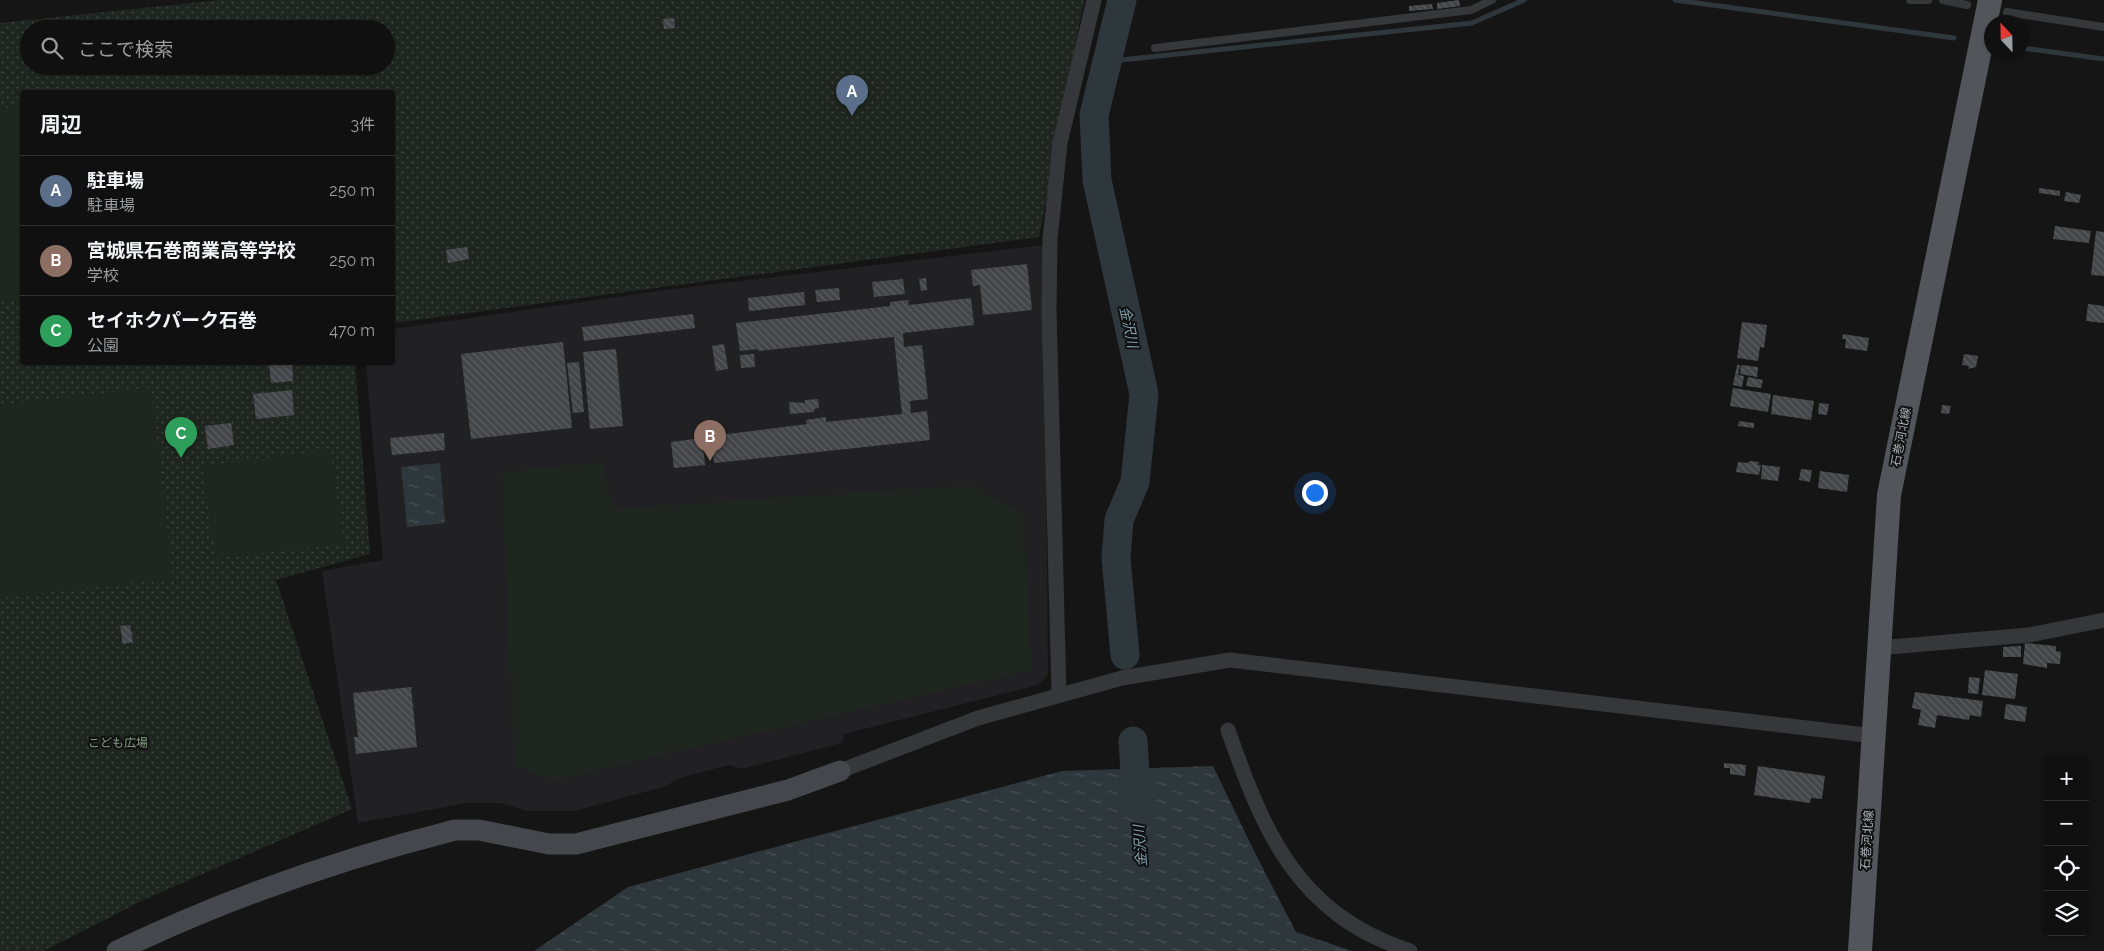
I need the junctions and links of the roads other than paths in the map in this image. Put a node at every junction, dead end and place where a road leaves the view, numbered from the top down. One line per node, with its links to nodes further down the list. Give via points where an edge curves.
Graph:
1 (1094, 0): 12 (street, via 1060,143 1050,239 1049,320)
2 (1492, 0): 9 (lane, via 1471,10)
3 (1910, 0): 4 (lane)
4 (1928, 0)
5 (1942, 0): 6 (lane)
6 (1967, 5)
7 (1998, 6): 8 (lane); 11 (main road, 石巻河北線, via 1890,495)
8 (2104, 27)
9 (1155, 48)
10 (2104, 620): 11 (street, via 2030,635)
11 (1878, 648): 14 (main road, 石巻河北線)
12 (1059, 694): 14 (street, via 1122,678 1230,660); 15 (street, via 978,718)
13 (1228, 730): 17 (street, via 1252,799 1289,865 1323,902 1354,925)
14 (1874, 736): 18 (main road, 石巻河北線)
15 (840, 771): 16 (street, via 788,790 576,844 549,844 479,830 455,830 308,871 228,900)
16 (117, 951)
17 (1410, 951)
18 (1860, 951)

